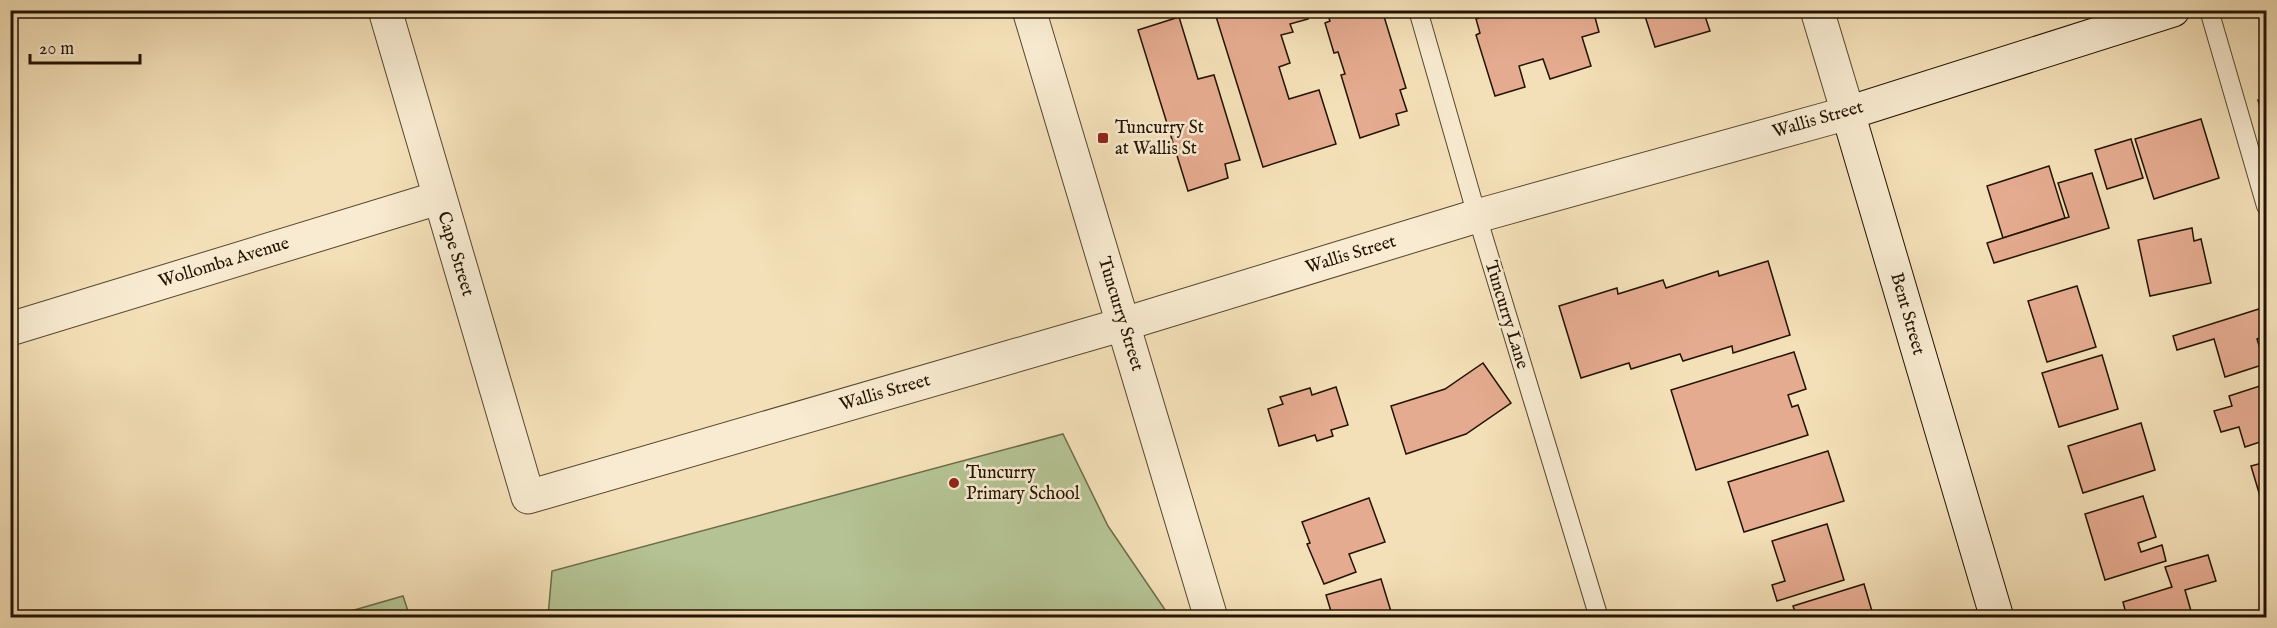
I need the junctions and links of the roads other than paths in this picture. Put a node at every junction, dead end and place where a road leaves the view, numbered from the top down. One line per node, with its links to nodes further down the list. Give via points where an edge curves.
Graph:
1 (385, 10): 8 (street, Cape Street)
2 (1029, 10): 11 (street, Tuncurry Street)
3 (1418, 10): 10 (lane, Tuncurry Lane)
4 (1817, 10): 7 (street, Bent Street)
5 (2173, 10): 7 (street, Wallis Street)
6 (2209, 10): 9 (lane)
7 (1848, 112): 10 (street, Wallis Street); 16 (street, Bent Street)
8 (438, 198): 12 (street, Wollomba Avenue); 13 (street, Cape Street)
9 (2266, 206)
10 (1477, 216): 11 (street, Wallis Street); 15 (lane, Tuncurry Lane)
11 (1124, 324): 13 (street, Wallis Street); 14 (street, Tuncurry Street)
12 (10, 329)
13 (528, 497)
14 (1211, 618)
15 (1599, 618)
16 (1997, 618)

